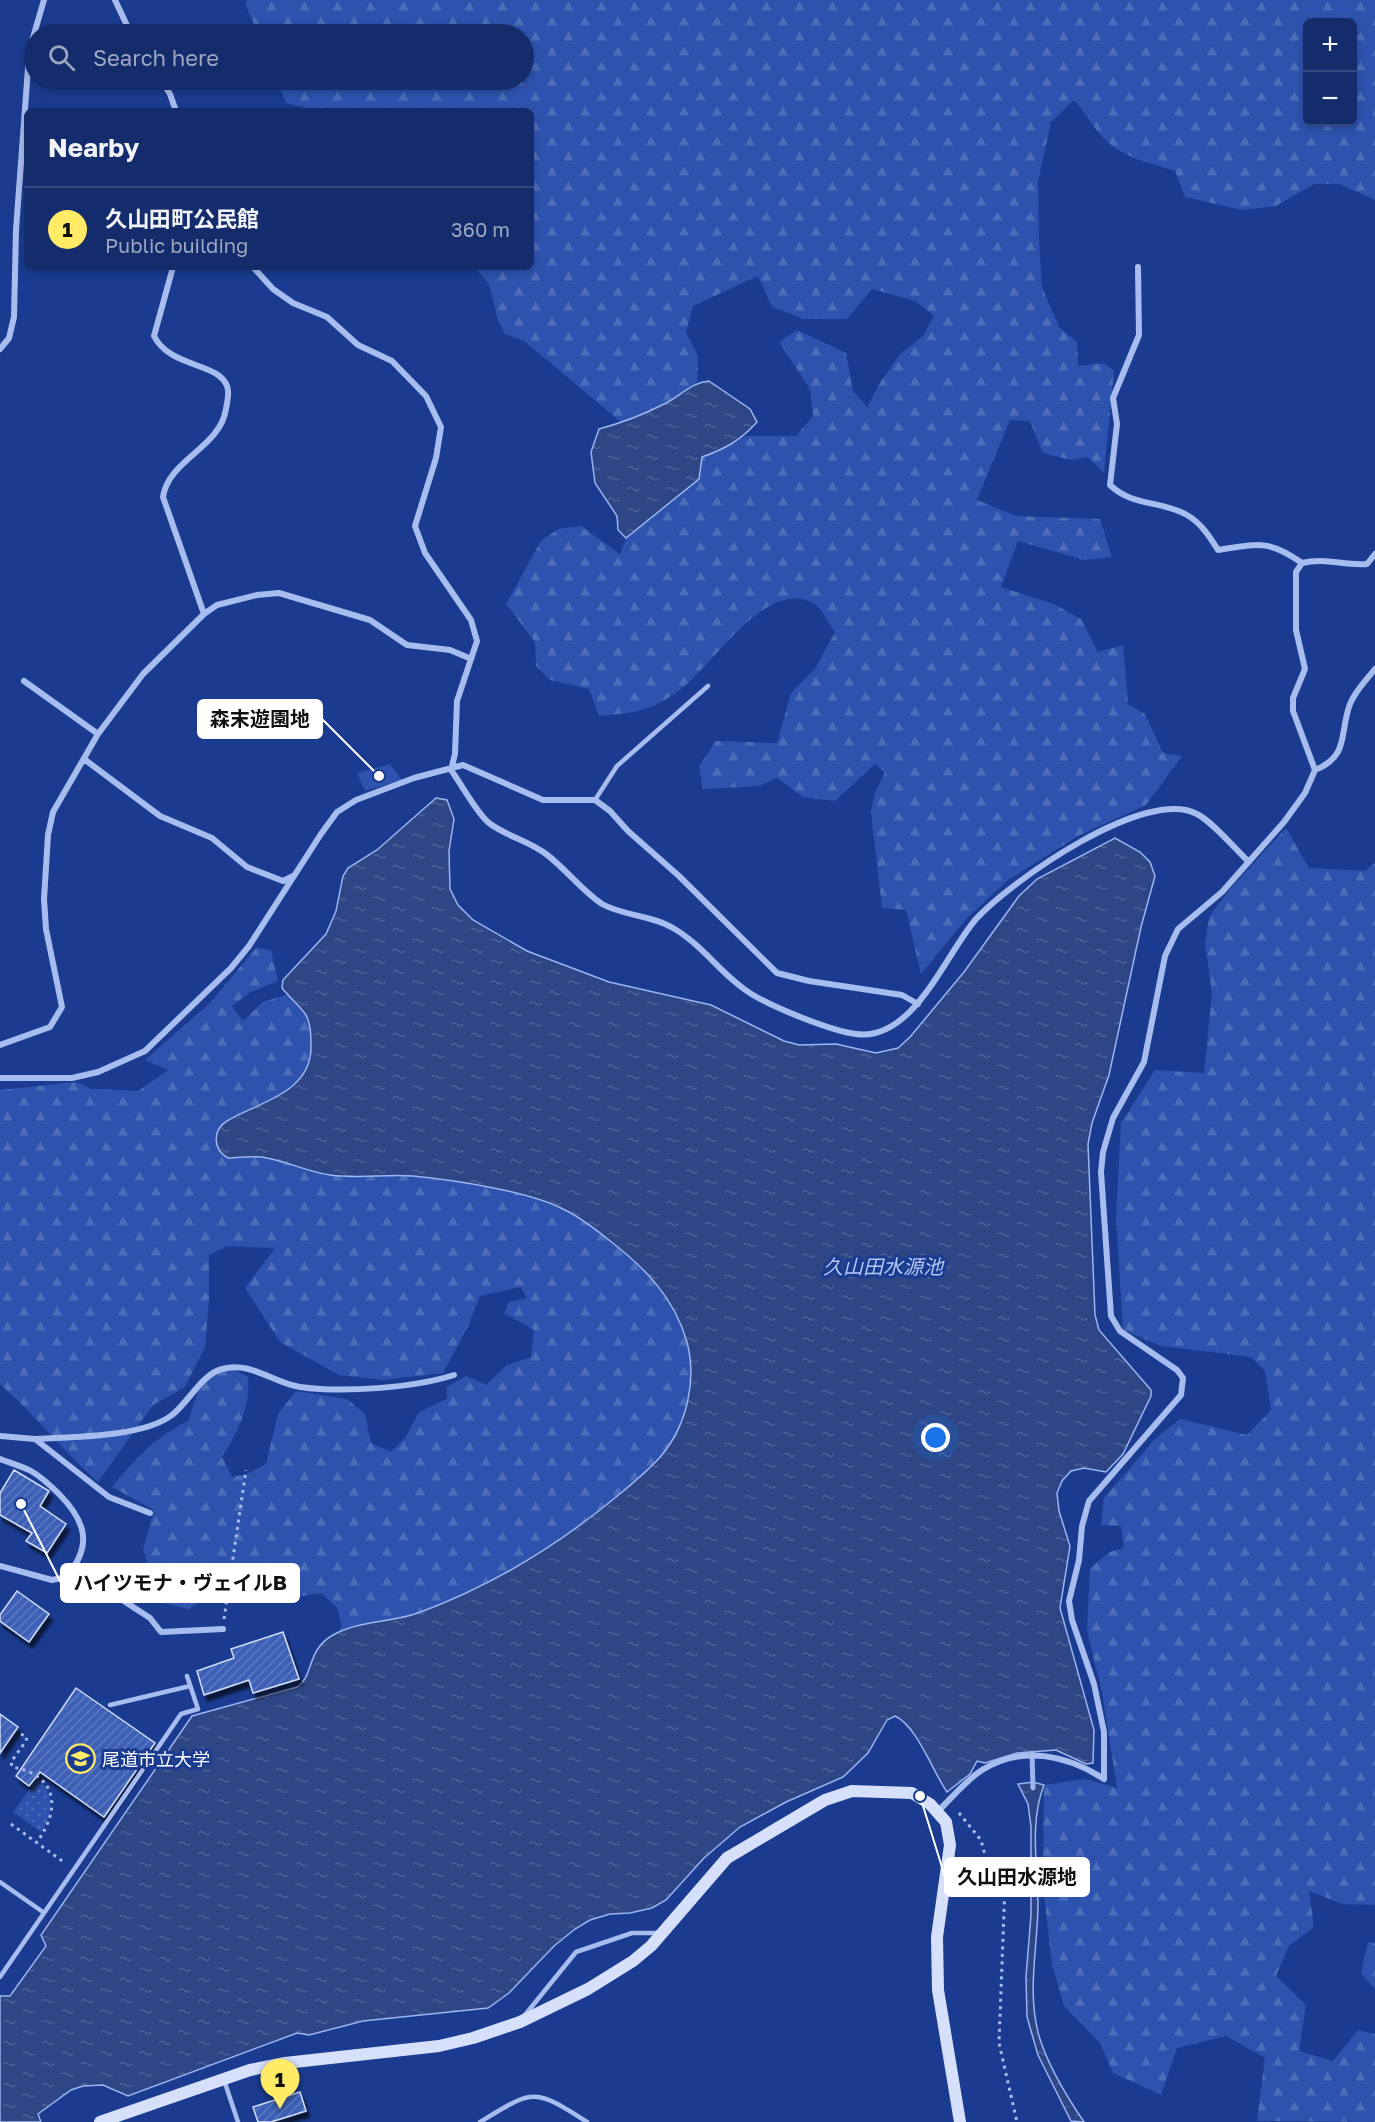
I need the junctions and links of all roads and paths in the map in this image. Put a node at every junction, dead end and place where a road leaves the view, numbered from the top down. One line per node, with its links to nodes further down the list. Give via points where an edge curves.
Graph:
1 (44, 0): 3 (street)
2 (115, 0): 4 (street)
3 (37, 24)
4 (126, 24)
5 (26, 90): 7 (street)
6 (167, 90): 8 (street)
7 (25, 108)
8 (175, 108)
9 (24, 122): 13 (street, via 14,317 9,338)
10 (1138, 267): 15 (street, via 1139,335 1113,398 1117,424 1110,485 1122,497 1187,515 1207,532 1218,550 1262,544 1282,549)
11 (171, 270): 16 (street, via 154,336 172,357 213,371 227,385 228,394 216,434 165,485 163,498)
12 (256, 270): 17 (street, via 286,298 327,317 358,345 392,361 426,396 441,427 436,458 415,526 425,553 471,620 477,641)
13 (0, 349)
14 (1375, 554): 15 (street, via 1367,564 1319,559)
15 (1302, 563): 24 (street, via 1296,572 1296,630 1305,669 1293,698 1293,711)
16 (204, 614): 17 (street, via 218,605 279,593 370,620 407,645 450,650); 21 (street, via 143,674)
17 (469, 658): 23 (street, via 457,701)
18 (1375, 669): 24 (street, via 1350,702 1341,750 1328,765)
19 (24, 681): 21 (street)
20 (708, 686): 25 (lane, via 616,766)
21 (98, 734): 22 (street)
22 (84, 759): 27 (street, via 160,816 212,838 247,867 283,881); 29 (street, via 53,812 48,835 46,929 62,1007 50,1027)
23 (452, 770): 25 (street, via 463,765 543,800); 27 (street, via 414,778 356,800 337,812); 28 (street, via 488,822 545,854 604,905 674,928 753,995 813,1021 857,1034 879,1032 897,1024)
24 (1315, 770): 26 (street, via 1305,794)
25 (595, 800): 28 (street, via 777,973 902,995)
26 (1248, 862): 28 (street, via 1198,814 1177,807 1153,810 1100,831 1012,886 977,918); 44 (street, via 1222,892 1178,929 1165,956 1144,1062 1113,1118 1103,1152 1111,1316 1120,1332 1183,1378 1181,1395 1089,1501 1082,1526 1069,1600 1104,1732 1104,1779 1087,1768 1053,1756 1017,1757 982,1770)
27 (293, 876): 30 (street, via 231,968 145,1051 98,1072 72,1078)
28 (918, 1004)
29 (0, 1045)
30 (0, 1078)
31 (454, 1376): 33 (street, via 429,1383 325,1390 297,1387 243,1367 220,1369 173,1414 148,1429)
32 (0, 1436): 33 (street)
33 (35, 1439): 36 (street, via 109,1497)
34 (0, 1460): 38 (street, via 30,1470 75,1510 84,1531 82,1553)
35 (246, 1470): 39 (path)
36 (150, 1513)
37 (0, 1566): 38 (street, via 52,1580 66,1577)
38 (73, 1569): 39 (street, via 150,1617 161,1632)
39 (223, 1629)
40 (187, 1676): 41 (lane)
41 (190, 1686): 42 (lane); 48 (lane, via 198,1709 181,1714)
42 (110, 1705)
43 (21, 1734): 47 (path, via 27,1737 26,1741 11,1762 12,1767 38,1777 52,1799 50,1821)
44 (949, 1801): 45 (street); 60 (path, via 981,1840 990,1874 1005,1885 999,2043)
45 (937, 1812): 51 (street, via 912,1793 852,1791 825,1800 727,1858); 59 (street, via 946,1822 950,1845 937,1937 938,1990)
46 (11, 1824): 47 (path)
47 (37, 1842): 48 (path)
48 (73, 1869): 50 (lane)
49 (0, 1882): 50 (lane)
50 (43, 1912): 52 (lane)
51 (662, 1933): 53 (street, via 633,1961 588,1989); 53 (lane, via 632,1933 576,1952)
52 (0, 1977)
53 (519, 2022): 54 (street, via 439,2046 285,2063)
54 (223, 2078): 55 (street); 56 (lane)
55 (100, 2122)
56 (238, 2122)
57 (480, 2122): 58 (lane, via 520,2097 540,2095)
58 (587, 2122)
59 (960, 2122)
60 (1017, 2122)

